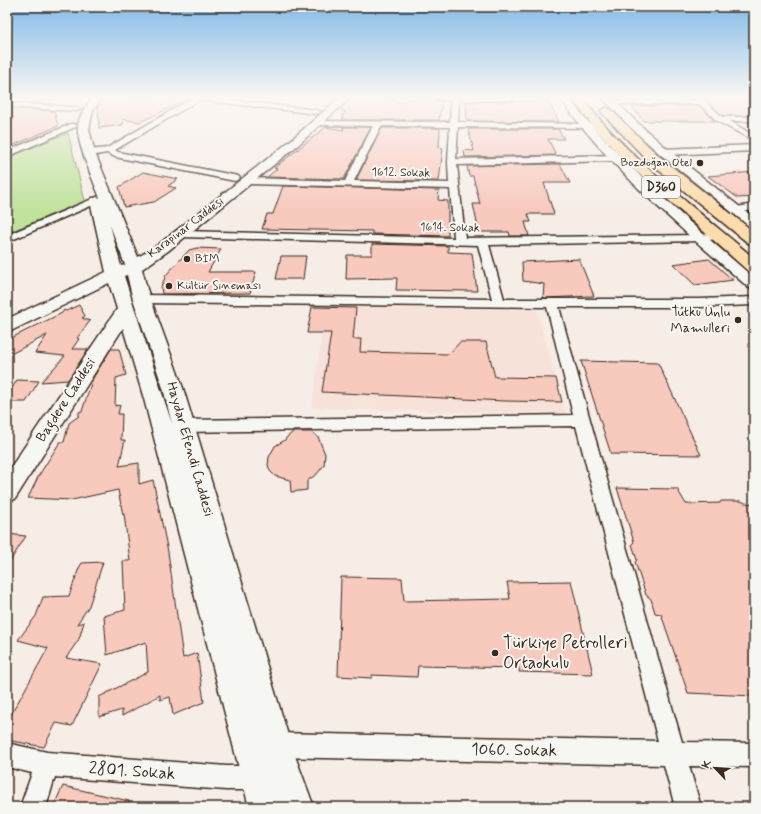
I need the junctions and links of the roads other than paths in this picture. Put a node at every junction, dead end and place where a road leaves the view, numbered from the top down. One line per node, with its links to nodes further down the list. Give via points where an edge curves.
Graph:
1 (37, 136): 15 (street)
2 (79, 136): 21 (main road, Haydar Efendi Caddesi, via 79,151)
3 (88, 136): 13 (main road, Haydar Efendi Caddesi)
4 (128, 136): 13 (street)
5 (295, 136): 18 (main road, Karapınar Caddesi)
6 (372, 136): 19 (street, 1612. Sokak)
7 (453, 136): 17 (street)
8 (599, 136): 16 (street)
9 (604, 136): 26 (highway, D360)
10 (630, 136): 29 (highway, D360, via 655,160)
11 (646, 136): 14 (street)
12 (754, 148): 14 (street)
13 (99, 152): 18 (street, 1612. Sokak); 32 (main road, Haydar Efendi Caddesi)
14 (664, 152): 23 (street)
15 (7, 154)
16 (614, 158): 17 (street); 27 (street)
17 (452, 162): 20 (street)
18 (241, 180): 19 (street, 1612. Sokak); 25 (main road, Karapınar Caddesi); 32 (main road, Karapınar Caddesi)
19 (348, 184): 20 (street, 1612. Sokak)
20 (454, 186): 30 (street)
21 (97, 200): 28 (street); 32 (main road, Haydar Efendi Caddesi)
22 (754, 207): 23 (street)
23 (735, 210): 24 (street)
24 (754, 224)
25 (182, 234): 30 (street, 1614. Sokak); 32 (main road, Karapınar Caddesi)
26 (717, 236): 27 (street, 1614. Sokak); 33 (highway, D360)
27 (700, 238): 31 (street, 1614. Sokak); 34 (street)
28 (7, 239)
29 (754, 240)
30 (460, 241): 31 (street, 1614. Sokak)
31 (483, 242): 37 (street)
32 (123, 265): 38 (main road, Haydar Efendi Caddesi); 39 (main road, Karapınar Caddesi); 40 (main road, Karapınar Caddesi)
33 (754, 267)
34 (754, 285)
35 (754, 301): 36 (street)
36 (552, 302): 37 (street); 41 (street)
37 (499, 303): 38 (street)
38 (134, 304): 42 (main road, Haydar Efendi Caddesi, via 177,399); 43 (main road, Bagdere Caddesi); 49 (main road, Haydar Efendi Caddesi, via 154,399)
39 (7, 312)
40 (7, 326)
41 (582, 420): 42 (street); 45 (street)
42 (183, 426): 44 (main road, Haydar Efendi Caddesi)
43 (9, 483)
44 (275, 745): 45 (street, 1060. Sokak); 52 (main road, Haydar Efendi Caddesi)
45 (674, 754): 47 (street, 1060. Sokak); 53 (street)
46 (7, 755): 48 (street, 2801. Sokak)
47 (754, 755)
48 (47, 764): 49 (street, 2801. Sokak, via 226,778); 50 (street)
49 (258, 778): 51 (main road, Haydar Efendi Caddesi)
50 (33, 807)
51 (267, 807)
52 (296, 807)
53 (688, 807)

